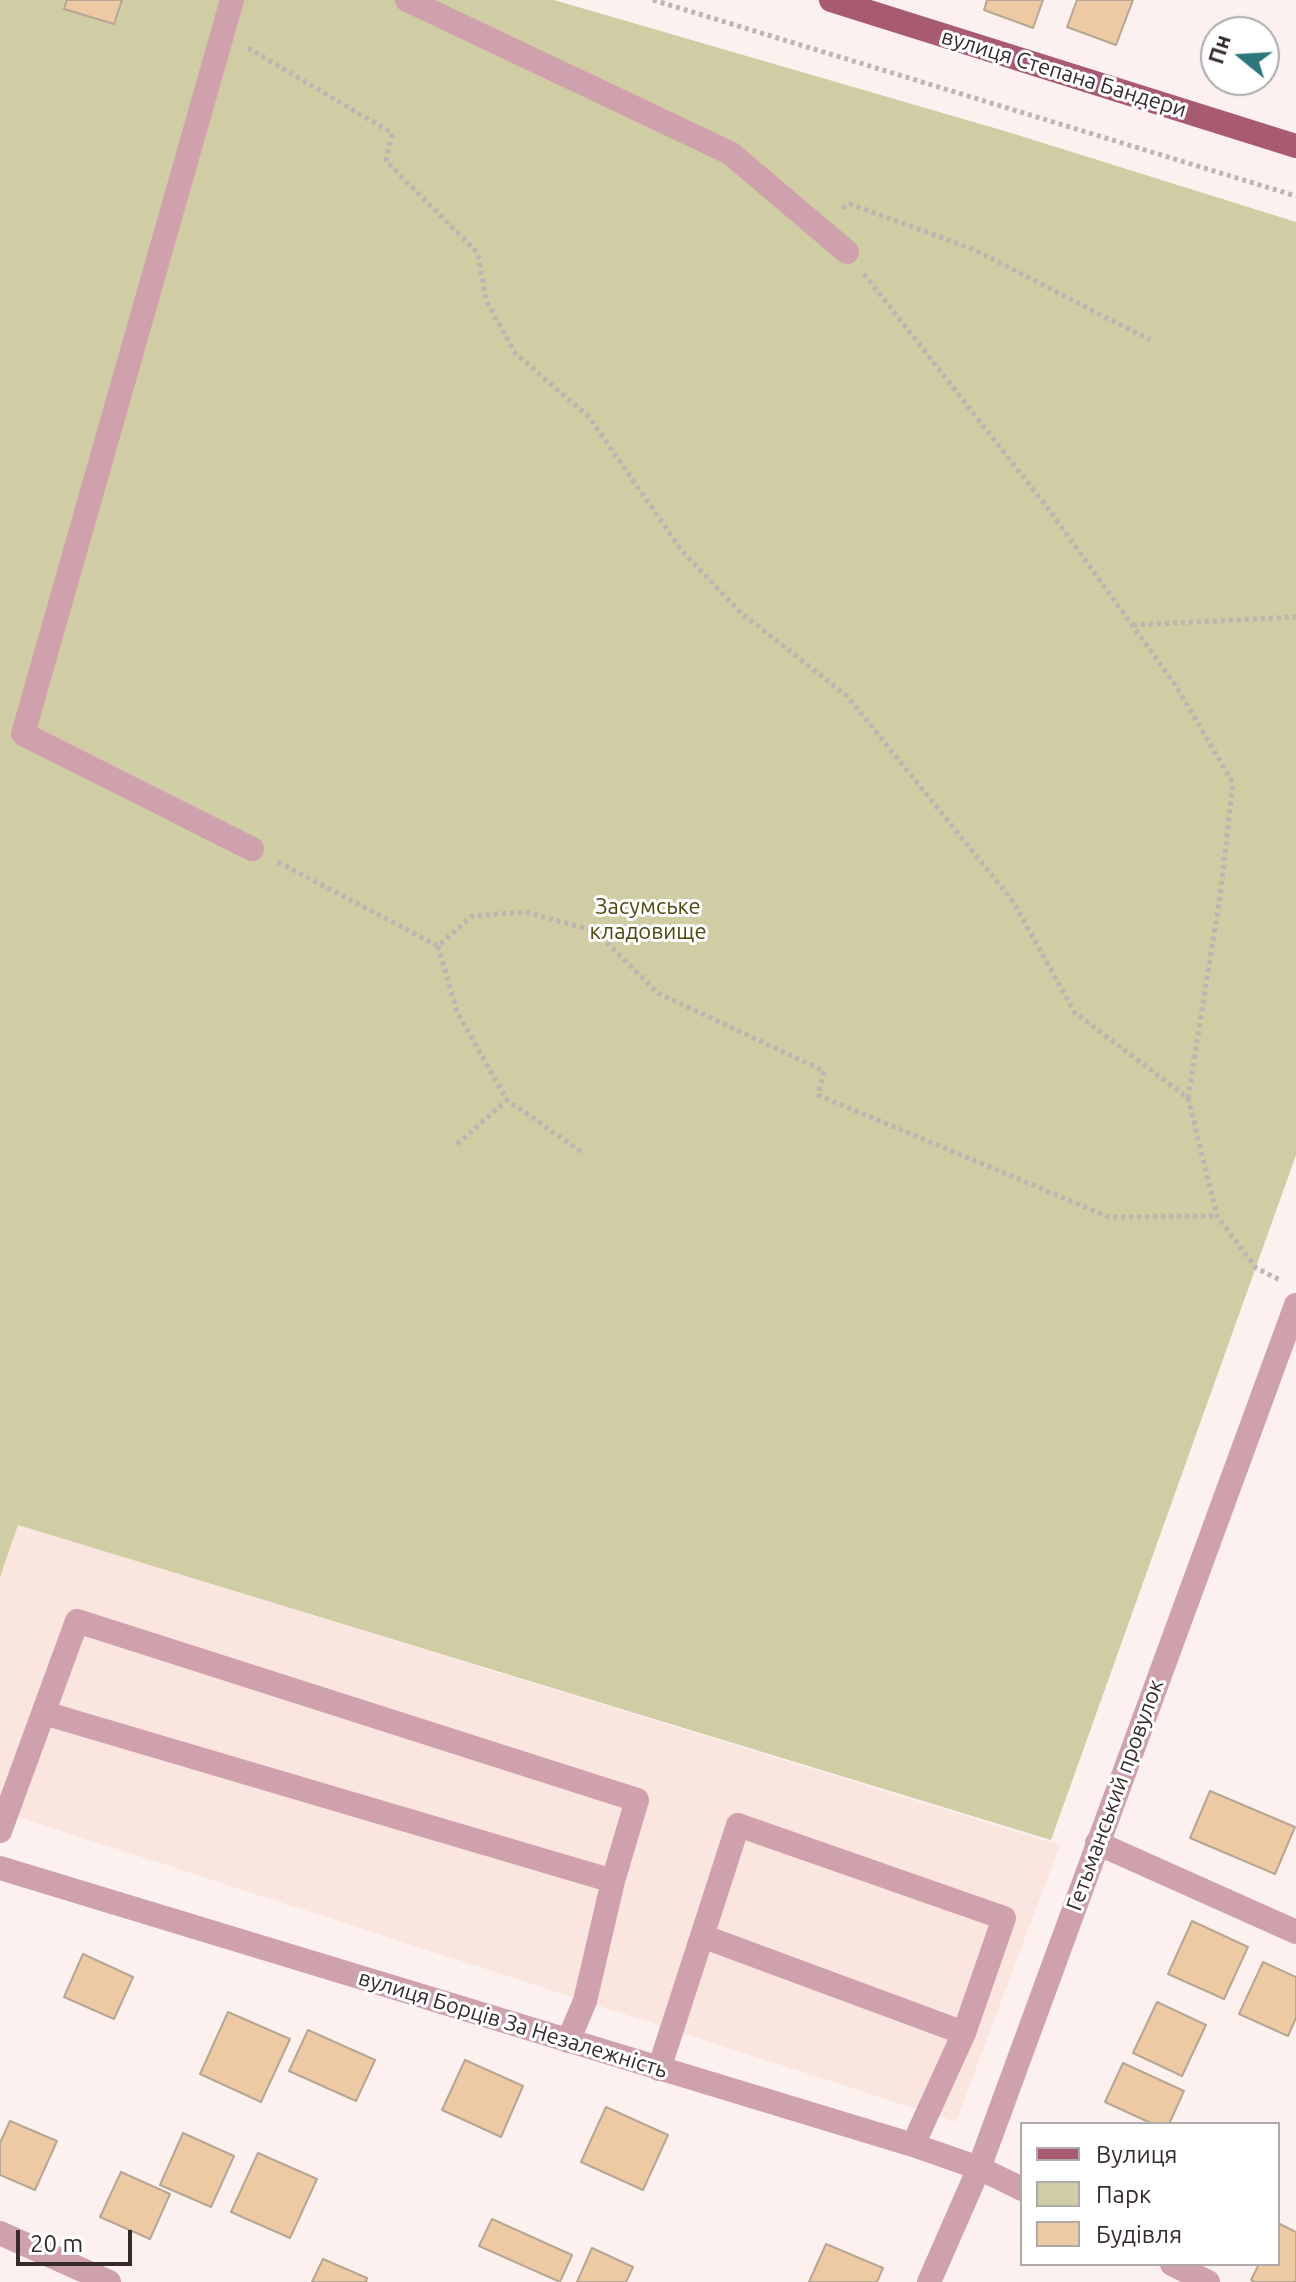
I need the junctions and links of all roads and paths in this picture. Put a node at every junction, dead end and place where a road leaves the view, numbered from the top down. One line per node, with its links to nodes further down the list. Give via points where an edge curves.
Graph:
1 (232, 0): 5 (street)
2 (407, 0): 8 (street, via 730,153)
3 (653, 0): 7 (path)
4 (831, 0): 6 (main road, вулиця Степана Бандери)
5 (223, 34): 13 (street, via 23,734); 15 (path, via 392,133 386,161 478,253 486,300 515,353 589,417 682,551 740,612 847,696 1012,900 1075,1013)
6 (1296, 146)
7 (1296, 196)
8 (813, 223): 9 (street); 10 (path, via 850,204 975,250)
9 (847, 252): 12 (path)
10 (1150, 340)
11 (1296, 617): 12 (path)
12 (1133, 625): 15 (path, via 1233,783)
13 (252, 849): 14 (path)
14 (438, 946): 16 (path, via 457,1012); 19 (path, via 472,916 525,912 595,931 658,993 824,1071 818,1095 1109,1217)
15 (1188, 1098): 19 (path)
16 (507, 1100): 17 (path); 18 (path)
17 (457, 1144)
18 (583, 1153)
19 (1217, 1216): 20 (path, via 1256,1268)
20 (1283, 1281)
21 (1296, 1305): 24 (street, Гетьманський провулок)
22 (44, 1713): 23 (street); 26 (street); 26 (street, via 77,1621 637,1800)
23 (0, 1831)
24 (1097, 1843): 27 (street); 33 (street, Гетьманський провулок)
25 (0, 1868): 30 (street, вулиця Борців За Незалежність)
26 (613, 1881): 30 (street, via 585,2001)
27 (1296, 1932)
28 (702, 1936): 29 (street); 29 (street, via 738,1825 1004,1918); 31 (street)
29 (964, 2033): 32 (street)
30 (568, 2041): 31 (street, вулиця Борців За Незалежність)
31 (659, 2069): 32 (street, вулиця Борців За Незалежність)
32 (913, 2145): 33 (street, вулиця Борців За Незалежність)
33 (979, 2168): 34 (street, вулиця Борців За Незалежність); 38 (street, Гетьманський провулок)
34 (1020, 2188)
35 (0, 2233): 37 (street)
36 (1176, 2266): 39 (street)
37 (109, 2282)
38 (929, 2282)
39 (1208, 2282)

